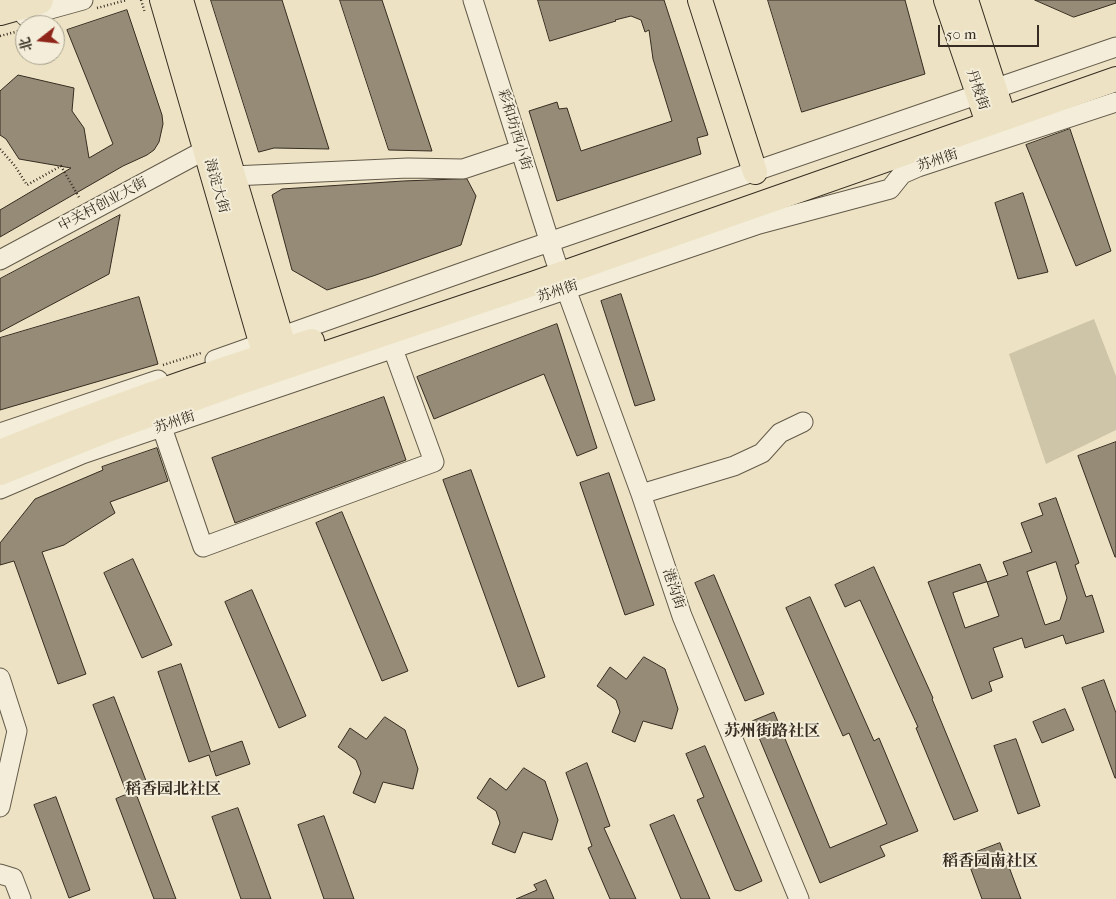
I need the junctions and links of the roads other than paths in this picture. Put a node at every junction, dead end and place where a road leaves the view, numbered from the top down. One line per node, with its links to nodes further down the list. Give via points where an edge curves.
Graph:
1 (38, 0): 9 (highway)
2 (83, 0): 10 (street)
3 (162, 0): 16 (main road, 海淀大街)
4 (180, 0): 19 (main road, 海淀大街)
5 (473, 0): 17 (street, 彩和坊西小街)
6 (700, 0): 18 (main road)
7 (946, 0): 15 (main road, 丹棱街)
8 (966, 0): 15 (main road, 丹棱街)
9 (0, 11)
10 (0, 24)
11 (1116, 47): 15 (street, 苏州街)
12 (1116, 64): 15 (main road, 苏州街)
13 (1116, 79): 15 (main road, 苏州街)
14 (1116, 102): 21 (street, 苏州街, via 918,167 902,174 890,189 758,224)
15 (991, 106): 18 (street, 苏州街); 21 (main road, 苏州街, via 812,167)
16 (205, 150): 20 (street, 中关村创业大街); 23 (main road, 海淀大街)
17 (520, 150): 19 (street, via 463,169 408,168); 21 (street, 彩和坊西小街)
18 (755, 172): 21 (street, 苏州街)
19 (233, 176): 23 (main road, 海淀大街)
20 (0, 260)
21 (557, 266): 22 (main road, 苏州街); 23 (main road, 苏州街); 30 (street, 港沟街)
22 (390, 340): 23 (main road, 苏州街); 24 (street, 苏州街); 24 (street, via 434,462 203,547)
23 (275, 354): 24 (main road, 苏州街); 26 (street, 苏州街); 27 (main road, 苏州街, via 79,420)
24 (160, 420): 28 (main road, 苏州街, via 97,434); 29 (street, 苏州街)
25 (803, 422): 30 (street, via 780,433 762,453 734,466)
26 (0, 433)
27 (0, 452)
28 (0, 473)
29 (0, 489)
30 (641, 494): 35 (street, 港沟街, via 682,616)
31 (0, 678): 32 (street, via 17,731)
32 (0, 807)
33 (0, 874): 34 (street, via 13,878)
34 (21, 899)
35 (799, 899)

